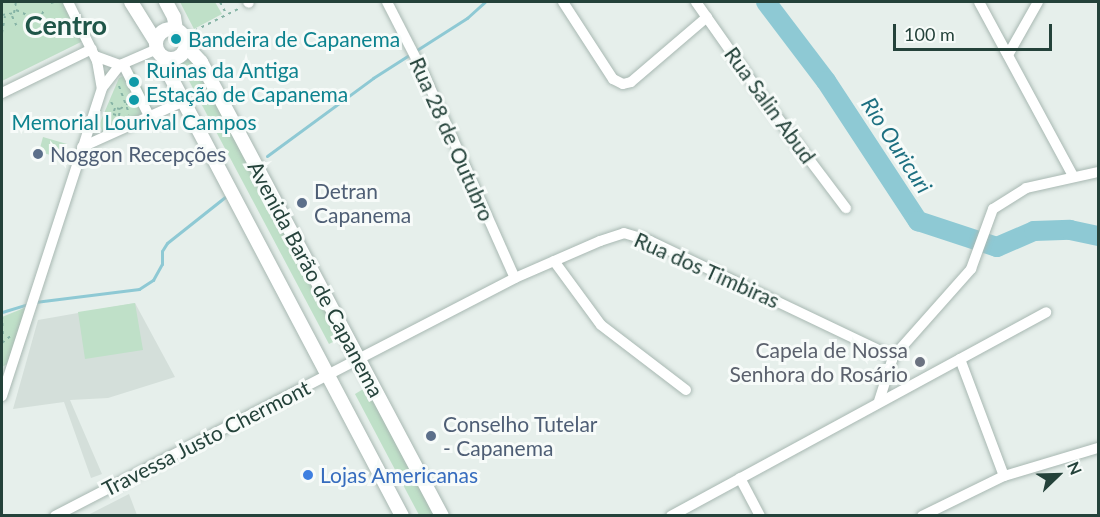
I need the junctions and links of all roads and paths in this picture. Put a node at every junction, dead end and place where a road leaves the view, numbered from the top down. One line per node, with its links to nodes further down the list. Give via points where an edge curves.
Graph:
1 (16, 2): 12 (path)
2 (68, 2): 24 (street)
3 (131, 2): 23 (street, Avenida Barão de Capanema)
4 (166, 2): 21 (street, Avenida Barão de Capanema)
5 (220, 2): 15 (path)
6 (249, 2): 15 (path)
7 (387, 2): 43 (street, Rua 28 de Outubro, via 424,74)
8 (563, 2): 17 (street, via 613,79 623,84 631,82)
9 (696, 2): 17 (street, Rua Salin Abud)
10 (979, 2): 25 (street)
11 (1038, 2): 25 (street)
12 (16, 10): 14 (path); 18 (path)
13 (44, 10): 18 (path)
14 (11, 15): 16 (path); 19 (path)
15 (227, 15): 21 (path)
16 (3, 16): 20 (path)
17 (707, 17): 41 (street, Rua Salin Abud)
18 (39, 21): 22 (path)
19 (18, 29)
20 (2, 33)
21 (182, 37): 23 (street, via 166,30); 23 (street, via 178,57); 50 (street, Avenida Barão de Capanema, via 201,62)
22 (78, 38)
23 (159, 49): 26 (street); 30 (street, Avenida Barão de Capanema)
24 (93, 52): 26 (street); 28 (street); 29 (street)
25 (1008, 55): 40 (street)
26 (122, 65): 28 (street); 37 (street)
27 (119, 86): 33 (path)
28 (102, 88): 38 (street)
29 (2, 93)
30 (184, 101): 37 (street); 51 (street, Avenida Barão de Capanema)
31 (111, 102): 34 (path)
32 (130, 102): 33 (path)
33 (126, 105): 35 (path); 36 (path)
34 (115, 108): 35 (path); 35 (path, via 117,116)
35 (120, 109)
36 (129, 115)
37 (149, 116): 38 (street)
38 (82, 147): 53 (street)
39 (1098, 172): 40 (street)
40 (1073, 176): 48 (street, via 1026,188 1000,202 988,218 978,253 962,282)
41 (846, 208)
42 (554, 261): 43 (street, Rua dos Timbiras); 48 (street, Rua dos Timbiras, via 608,238 632,234); 52 (street, via 601,325)
43 (514, 278): 50 (street, Rua dos Timbiras)
44 (1046, 312): 49 (street)
45 (2, 316): 46 (path)
46 (2, 335): 47 (path, via 7,340)
47 (2, 343)
48 (893, 357): 54 (street)
49 (960, 358): 54 (street); 56 (street)
50 (357, 360): 51 (street, Travessa Justo Chermont); 60 (street, Avenida Barão de Capanema)
51 (330, 374): 58 (street, Travessa Justo Chermont); 59 (street, Avenida Barão de Capanema)
52 (686, 390)
53 (2, 396)
54 (879, 401): 57 (street)
55 (1098, 448): 56 (street)
56 (1004, 476): 63 (street)
57 (740, 478): 61 (street); 62 (street)
58 (55, 516)
59 (402, 516)
60 (442, 516)
61 (671, 516)
62 (760, 516)
63 (922, 516)

